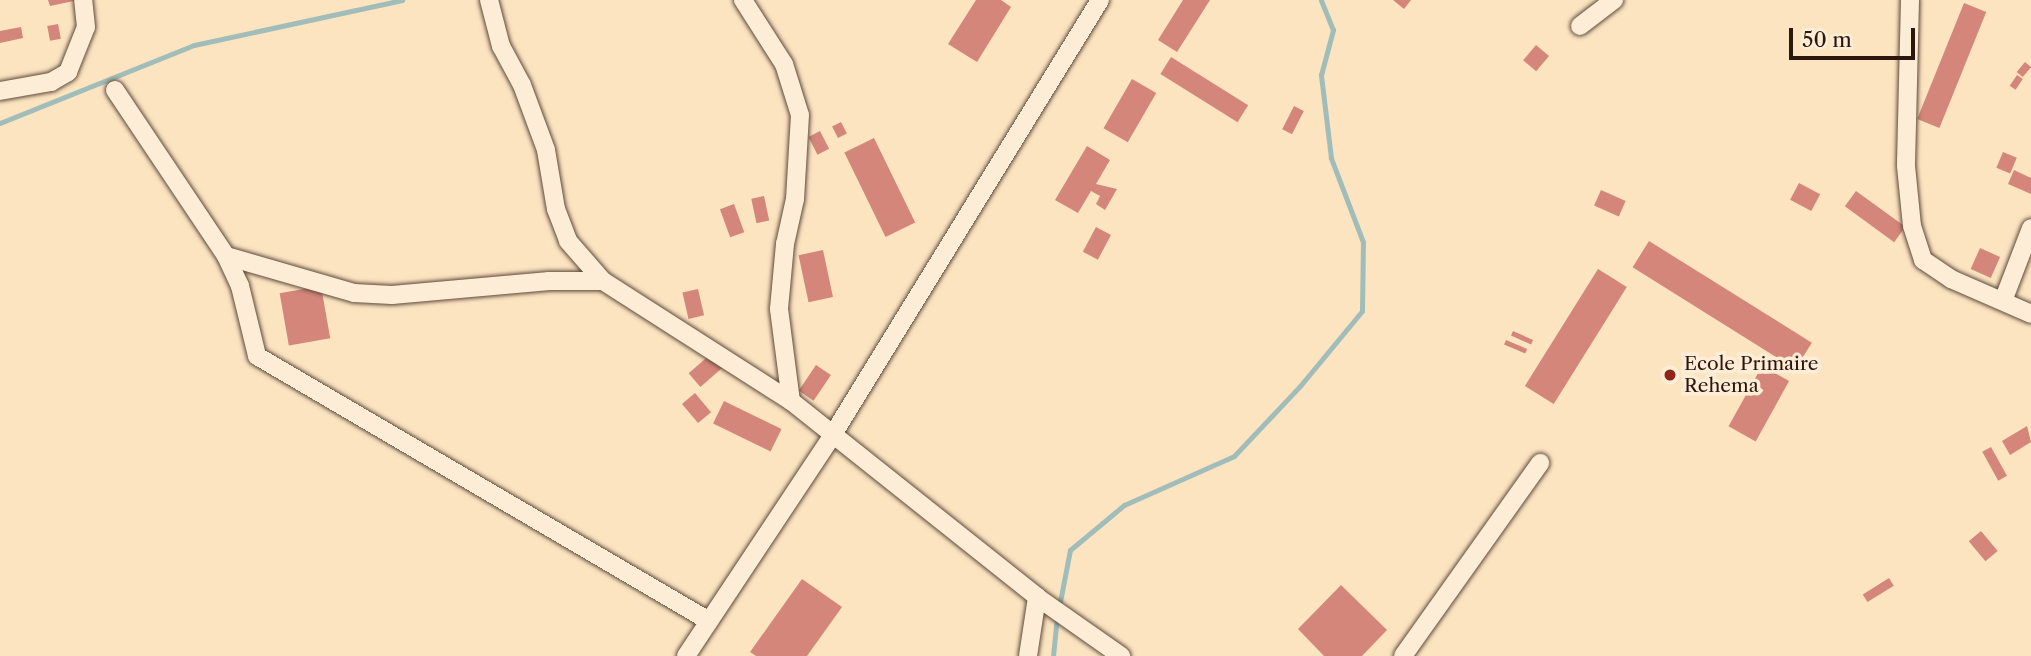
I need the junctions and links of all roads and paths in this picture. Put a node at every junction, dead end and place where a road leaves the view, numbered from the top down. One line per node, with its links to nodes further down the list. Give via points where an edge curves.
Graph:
1 (83, 0): 9 (street, via 86,27 68,72 51,82)
2 (489, 0): 12 (street, via 500,46 522,85 546,150 568,241)
3 (743, 0): 15 (street, via 784,64 800,115 795,199 779,309)
4 (1100, 0): 16 (street)
5 (1614, 0): 7 (street)
6 (1910, 0): 13 (street, via 1906,166 1912,226 1923,260 1951,279)
7 (1580, 26)
8 (115, 90): 11 (street)
9 (0, 91)
10 (2031, 228): 13 (street)
11 (226, 256): 12 (street, via 366,294); 19 (street, via 240,286 257,356)
12 (603, 281): 15 (street)
13 (2003, 301): 14 (street)
14 (2031, 314)
15 (791, 401): 16 (street)
16 (832, 436): 18 (street); 19 (street)
17 (1540, 463): 23 (street)
18 (1037, 597): 21 (street); 22 (street)
19 (709, 621): 20 (street)
20 (686, 656)
21 (1028, 656)
22 (1121, 656)
23 (1403, 656)

